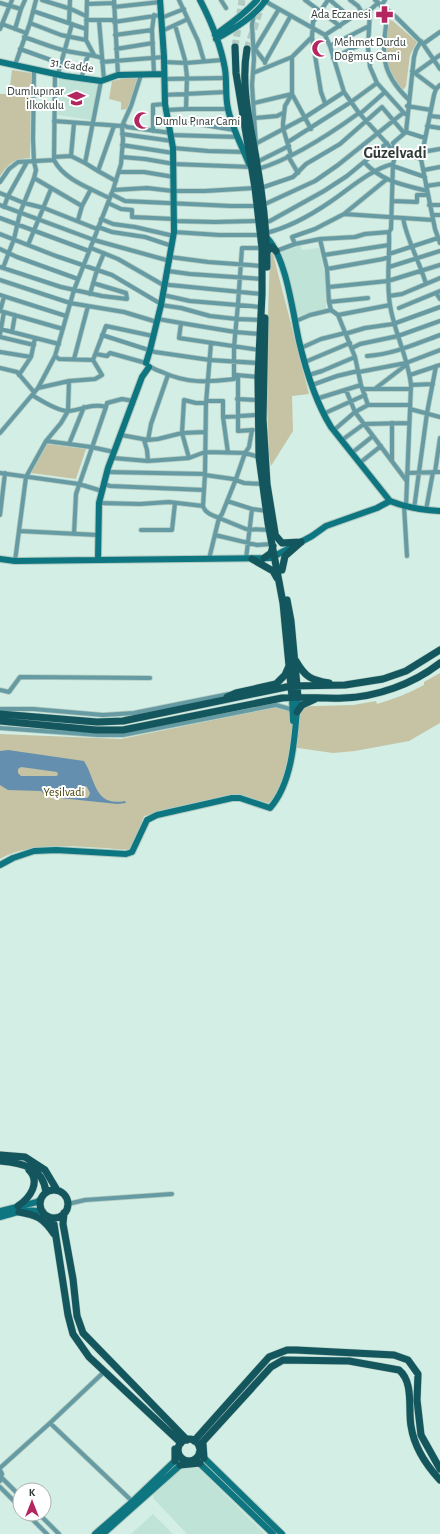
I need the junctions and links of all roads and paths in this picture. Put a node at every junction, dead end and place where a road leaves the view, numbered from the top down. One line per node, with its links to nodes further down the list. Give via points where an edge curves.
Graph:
1 (12, 0): 21 (street)
2 (26, 0): 23 (street)
3 (36, 0): 30 (street)
4 (42, 0): 24 (street)
5 (70, 0): 24 (street)
6 (179, 0): 25 (street)
7 (200, 0): 57 (street)
8 (221, 0): 22 (street)
9 (257, 0): 57 (street)
10 (305, 0): 28 (street)
11 (329, 0): 28 (street); 36 (street)
12 (350, 0): 32 (street)
13 (385, 0): 20 (street)
14 (105, 1): 17 (street); 19 (street)
15 (160, 1): 19 (street); 33 (street)
16 (265, 1): 26 (street); 31 (street)
17 (87, 2): 35 (street)
18 (0, 3): 21 (street)
19 (114, 3): 39 (street)
20 (378, 3): 27 (street); 29 (street)
21 (10, 6): 23 (street); 41 (street)
22 (226, 8)
23 (21, 9): 49 (street)
24 (71, 9): 35 (street); 42 (street)
25 (184, 9): 33 (street); 37 (street)
26 (279, 9): 34 (street); 83 (street, via 255,49)
27 (370, 10): 32 (street); 45 (street)
28 (320, 11): 44 (street); 47 (street, via 313,22)
29 (388, 11): 61 (street); 110 (street, via 383,52 387,71 400,91)
30 (33, 12): 40 (street); 42 (street)
31 (254, 13): 57 (street, via 233,30); 91 (street)
32 (363, 14): 36 (street)
33 (159, 16): 39 (street); 50 (street); 51 (street)
34 (290, 17): 47 (street); 83 (street)
35 (86, 18): 38 (street); 46 (street)
36 (351, 18): 44 (street)
37 (188, 19): 43 (street); 79 (street)
38 (99, 20): 39 (street); 76 (street)
39 (114, 21): 54 (street)
40 (30, 23): 53 (street); 56 (street)
41 (2, 24): 48 (street); 49 (street)
42 (70, 24): 46 (street); 56 (street)
43 (175, 25): 51 (street); 82 (street)
44 (340, 26): 55 (street)
45 (369, 26): 60 (street); 63 (street)
46 (86, 28): 59 (street)
47 (313, 28): 55 (street); 58 (street)
48 (0, 29)
49 (15, 29): 53 (street)
50 (152, 30): 54 (street); 62 (street)
51 (162, 31): 77 (street)
52 (440, 32): 61 (street)
53 (25, 35): 65 (street); 68 (street)
54 (115, 35): 66 (street)
55 (325, 35): 63 (street)
56 (68, 37): 59 (street); 68 (street)
57 (216, 37): 78 (street)
58 (312, 37): 73 (street); 113 (street)
59 (86, 40): 69 (street)
60 (368, 41): 74 (street); 101 (street, via 368,58)
61 (422, 42): 75 (street); 90 (street, via 416,50)
62 (153, 43): 66 (street); 72 (street)
63 (330, 46): 74 (street)
64 (234, 47): 165 (main road, via 236,73)
65 (20, 49): 84 (street); 85 (street)
66 (116, 49): 81 (street)
67 (247, 49): 165 (main road, via 244,87)
68 (65, 51): 71 (street); 84 (street)
69 (94, 55): 71 (street); 76 (street)
70 (440, 55): 75 (street)
71 (88, 56): 87 (street)
72 (154, 57): 77 (street); 81 (street); 93 (street)
73 (292, 57): 86 (street); 108 (street)
74 (334, 58): 105 (street)
75 (434, 59): 89 (street); 90 (street)
76 (102, 60): 81 (street); 100 (street)
77 (164, 60): 82 (street); 96 (street)
78 (222, 60): 79 (street); 99 (street)
79 (204, 61): 82 (street)
80 (0, 62): 85 (street, 31. Cadde)
81 (117, 62): 95 (street)
82 (186, 62): 97 (street)
83 (265, 62): 86 (street)
84 (62, 64): 87 (street); 92 (street)
85 (15, 66): 88 (street, 31. Cadde)
86 (268, 67): 91 (street)
87 (83, 68): 98 (street)
88 (34, 69): 92 (street, 31. Cadde); 161 (street)
89 (440, 69)
90 (414, 72): 103 (street); 110 (street)
91 (253, 73): 112 (street)
92 (57, 74): 98 (street, 31. Cadde); 127 (street)
93 (154, 74): 94 (street, 31. Cadde); 96 (street, 31. Cadde)
94 (141, 75): 95 (street, 31. Cadde); 132 (street)
95 (118, 76): 100 (street, 31. Cadde)
96 (164, 76): 97 (street); 109 (street)
97 (187, 77): 99 (street); 107 (street)
98 (82, 78): 100 (street, 31. Cadde)
99 (226, 78): 104 (street)
100 (102, 80): 131 (street)
101 (377, 83): 106 (street); 111 (street)
102 (440, 85): 103 (street)
103 (436, 89): 118 (street)
104 (226, 92): 107 (street); 117 (street)
105 (344, 92): 111 (street); 113 (street)
106 (385, 92): 120 (street); 121 (street)
107 (186, 94): 109 (street); 116 (street)
108 (292, 94): 112 (street); 119 (street); 125 (street)
109 (164, 95): 115 (street)
110 (408, 98): 114 (street)
111 (351, 102): 120 (street); 137 (street)
112 (254, 103): 124 (street)
113 (325, 103): 125 (street)
114 (408, 106): 118 (street); 121 (street)
115 (165, 107): 116 (street); 129 (street); 139 (street, via 153,105)
116 (186, 109): 117 (street)
117 (228, 109): 138 (street)
118 (431, 110): 122 (street)
119 (284, 113): 124 (street); 135 (street)
120 (359, 114): 128 (street); 155 (street)
121 (405, 114): 126 (street); 141 (street)
122 (430, 116): 123 (street); 134 (street)
123 (440, 117)
124 (255, 118): 146 (street)
125 (304, 118): 135 (street); 137 (street)
126 (394, 120): 128 (street, via 382,107); 140 (street); 141 (street)
127 (54, 121): 130 (street); 158 (street)
128 (367, 121): 140 (street); 172 (street, via 340,144 306,164)
129 (168, 122): 138 (street); 143 (street)
130 (74, 123): 131 (street); 156 (street)
131 (93, 124): 133 (street); 163 (street)
132 (122, 125): 133 (street); 139 (street); 142 (street)
133 (114, 126): 169 (street)
134 (427, 126): 136 (street); 145 (street)
135 (284, 128): 146 (street); 148 (street)
136 (440, 128)
137 (311, 129): 148 (street)
138 (234, 130): 144 (street)
139 (153, 131): 143 (street)
140 (378, 133): 147 (street); 195 (street, via 315,181)
141 (405, 133): 145 (street); 151 (street, via 393,143)
142 (122, 134): 143 (street); 149 (street)
143 (171, 136): 144 (street); 152 (street)
144 (238, 137): 153 (street)
145 (425, 138): 154 (street)
146 (257, 143): 165 (street)
147 (387, 143): 151 (street); 162 (street)
148 (289, 144): 155 (street); 165 (street)
149 (122, 145): 152 (street); 157 (street)
150 (440, 149): 154 (street)
151 (397, 150): 159 (street); 166 (street)
152 (173, 151): 153 (street); 164 (street)
153 (244, 152): 165 (street)
154 (422, 152): 159 (street)
155 (290, 155): 165 (street, via 276,164); 172 (street)
156 (71, 156): 158 (street); 163 (street)
157 (122, 157): 164 (street); 170 (street)
158 (54, 158): 161 (street); 183 (street, via 62,172)
159 (421, 159): 168 (street)
160 (27, 162): 161 (street); 178 (street, via 18,162 9,168); 188 (street)
161 (34, 162): 175 (street)
162 (364, 162): 171 (street); 212 (street, via 324,192 270,221)
163 (85, 163): 169 (street)
164 (174, 164): 165 (street); 173 (street)
165 (255, 164): 181 (main road)
166 (393, 165): 171 (street); 174 (street); 179 (street)
167 (440, 167): 168 (street)
168 (424, 170): 174 (street)
169 (98, 171): 177 (street)
170 (119, 172): 173 (street, via 144,172); 177 (street)
171 (374, 172): 176 (street); 221 (street, via 328,204)
172 (298, 173): 181 (street)
173 (174, 177): 185 (street)
174 (425, 177): 186 (street)
175 (34, 178): 182 (street); 191 (street)
176 (387, 179): 179 (street); 201 (street)
177 (116, 181): 184 (street)
178 (0, 182)
179 (393, 182): 186 (street); 190 (street)
180 (440, 184): 186 (street)
181 (258, 188): 185 (street); 195 (main road)
182 (52, 189): 198 (street); 199 (street)
183 (91, 189): 189 (street); 198 (street)
184 (113, 190): 185 (street, via 147,188); 189 (street)
185 (173, 191): 193 (street)
186 (427, 191): 190 (street, via 417,195 417,202); 196 (street)
187 (0, 193): 188 (street)
188 (8, 196): 191 (street); 197 (street)
189 (110, 196): 192 (street); 193 (street, via 125,201)
190 (393, 201): 205 (street)
191 (24, 203): 199 (street); 200 (street)
192 (108, 203): 208 (street); 210 (street, via 121,209 132,210 132,217)
193 (173, 204): 195 (street); 210 (street)
194 (440, 204): 196 (street)
195 (260, 205): 212 (main road)
196 (429, 205): 202 (street)
197 (2, 206): 200 (street)
198 (82, 206): 209 (street)
199 (44, 208): 207 (street); 209 (street)
200 (20, 213): 207 (street); 213 (street)
201 (344, 214): 205 (street); 227 (street, via 292,237)
202 (432, 215): 203 (street); 211 (street)
203 (440, 215)
204 (0, 218): 213 (street)
205 (392, 218): 206 (street); 218 (street)
206 (403, 218): 211 (street); 231 (street)
207 (39, 219): 217 (street); 225 (street)
208 (101, 219): 214 (street); 220 (street, via 113,224)
209 (78, 220): 214 (street)
210 (174, 220): 212 (street); 220 (street)
211 (433, 220): 215 (street)
212 (262, 222): 221 (main road)
213 (17, 224): 217 (street); 223 (street)
214 (98, 228): 225 (street); 230 (street, via 145,237)
215 (435, 229): 216 (street); 222 (street)
216 (440, 229)
217 (35, 230): 229 (street); 233 (street)
218 (389, 232): 224 (street, via 365,234 356,238); 228 (street)
219 (0, 234): 223 (street)
220 (174, 234): 221 (street); 230 (street)
221 (264, 235): 234 (main road); 235 (street)
222 (438, 238): 226 (street); 231 (street)
223 (14, 239): 229 (street); 238 (street)
224 (320, 239): 227 (street); 239 (street)
225 (94, 240): 233 (street); 242 (street)
226 (440, 243)
227 (295, 244): 235 (street)
228 (389, 245): 239 (street); 240 (street)
229 (28, 246): 244 (street)
230 (172, 246): 242 (street)
231 (412, 246): 240 (street); 241 (street)
232 (0, 249): 238 (street)
233 (90, 249): 237 (street); 244 (street)
234 (265, 250): 235 (main road, via 272,247); 243 (street, via 242,248); 246 (main road); 429 (main road, via 263,419 267,484)
235 (276, 251): 290 (street)
236 (440, 251): 241 (street)
237 (104, 253): 249 (street); 261 (street)
238 (10, 254): 248 (street); 255 (street)
239 (324, 255): 250 (street)
240 (389, 256): 247 (street); 250 (street)
241 (417, 258): 247 (street); 252 (street)
242 (170, 259): 243 (street); 251 (street)
243 (240, 264): 246 (street); 253 (street)
244 (83, 265): 249 (street); 255 (street)
245 (440, 265): 252 (street)
246 (262, 266): 256 (main road)
247 (389, 267): 258 (street)
248 (2, 268): 263 (street)
249 (97, 270): 259 (street); 276 (street, via 112,275)
250 (327, 270): 262 (street)
251 (168, 271): 253 (street); 261 (street)
252 (422, 271): 258 (street); 260 (street)
253 (240, 278): 256 (street); 264 (street)
254 (440, 278): 260 (street)
255 (78, 279): 263 (street)
256 (262, 279): 267 (main road)
257 (0, 280): 274 (street)
258 (388, 281): 262 (street); 270 (street)
259 (93, 283): 266 (street); 266 (street, via 126,293 128,298 124,300)
260 (426, 284): 270 (street, via 402,294)
261 (165, 285): 264 (street); 268 (street)
262 (329, 287): 273 (street)
263 (74, 290): 266 (street); 274 (street)
264 (239, 291): 267 (street); 275 (street)
265 (438, 292): 272 (street); 281 (street)
266 (90, 294)
267 (262, 294): 279 (main road)
268 (163, 295): 275 (street); 276 (street)
269 (2, 296): 283 (street); 286 (street)
270 (389, 296): 277 (street)
271 (368, 298): 273 (street)
272 (440, 299)
273 (329, 302): 282 (street)
274 (70, 303): 278 (street); 286 (street)
275 (238, 304): 279 (street); 287 (street)
276 (161, 305): 287 (street); 289 (street)
277 (390, 305): 285 (street); 293 (street)
278 (88, 306): 289 (street); 323 (street)
279 (261, 306): 288 (main road)
280 (440, 307): 293 (street)
281 (399, 308)
282 (331, 310): 285 (street); 290 (street)
283 (1, 311): 284 (street); 295 (street)
284 (15, 315): 294 (street); 296 (street)
285 (338, 315): 298 (street)
286 (66, 316): 294 (street)
287 (237, 319): 288 (street); 297 (street)
288 (261, 320): 299 (main road)
289 (157, 321): 292 (street); 302 (street)
290 (296, 321): 311 (street)
291 (440, 321): 303 (street)
292 (181, 324): 297 (street); 306 (street, via 179,338)
293 (393, 324): 298 (street, via 365,328 348,334); 303 (street)
294 (63, 329): 308 (street)
295 (0, 330): 296 (street)
296 (12, 332): 305 (street)
297 (235, 332): 299 (street); 310 (street)
298 (345, 332): 307 (street); 311 (street)
299 (260, 334): 314 (main road)
300 (440, 334): 315 (street)
301 (102, 335): 302 (street, via 106,326); 313 (street); 318 (street)
302 (154, 336): 313 (street)
303 (398, 336): 312 (street); 315 (street)
304 (0, 337): 309 (street)
305 (35, 338): 308 (street); 309 (street)
306 (211, 342): 310 (street); 325 (street)
307 (350, 343): 312 (street); 327 (street)
308 (59, 344): 319 (street)
309 (34, 345): 321 (street)
310 (234, 347): 314 (street); 326 (street)
311 (301, 348): 327 (street)
312 (352, 348): 322 (street)
313 (150, 350): 325 (street); 330 (street)
314 (259, 350): 328 (main road)
315 (402, 350): 320 (street); 329 (street)
316 (440, 350): 329 (street)
317 (0, 352): 321 (street)
318 (96, 354): 324 (street); 330 (street, via 107,356 110,353)
319 (55, 356): 323 (street, via 59,359); 348 (street)
320 (367, 356)
321 (31, 357): 335 (street)
322 (355, 357): 333 (street); 334 (street)
323 (74, 359): 324 (street)
324 (93, 360): 340 (street, via 102,375 95,379)
325 (210, 360): 326 (street); 341 (street)
326 (233, 362): 328 (street); 337 (street)
327 (305, 362): 334 (street)
328 (258, 363): 339 (main road)
329 (406, 364): 333 (street); 338 (street); 346 (street)
330 (147, 365): 336 (street); 354 (street)
331 (438, 366): 338 (street); 342 (street)
332 (0, 368): 335 (street, via 17,372)
333 (358, 372): 343 (street); 344 (street)
334 (309, 374): 343 (street)
335 (19, 375): 348 (street)
336 (168, 375): 341 (street, via 192,382); 379 (street)
337 (236, 375): 339 (street); 341 (street, via 234,379); 350 (street)
338 (410, 375): 345 (street)
339 (258, 377): 352 (main road)
340 (70, 381): 348 (street); 360 (street)
341 (207, 382): 355 (street)
342 (433, 384): 345 (street); 362 (street)
343 (312, 385): 351 (street)
344 (362, 387): 346 (street); 347 (street); 349 (street)
345 (411, 387): 346 (street); 359 (street)
346 (376, 388)
347 (346, 390): 351 (street); 353 (street)
348 (34, 391): 360 (street, via 47,404); 374 (street)
349 (364, 394): 353 (street); 356 (street)
350 (237, 399): 352 (street); 364 (street)
351 (316, 399): 363 (street)
352 (258, 400): 365 (main road)
353 (350, 400): 361 (street); 363 (street)
354 (134, 401): 357 (street, via 122,399); 376 (street)
355 (206, 402): 366 (street, via 223,401); 373 (street); 375 (street, via 184,400)
356 (368, 404): 359 (street); 361 (street)
357 (106, 406): 358 (street); 384 (street)
358 (84, 407): 360 (street); 382 (street)
359 (410, 407): 362 (street); 369 (street)
360 (68, 411): 381 (street)
361 (355, 412): 370 (street); 372 (street)
362 (427, 413): 367 (street); 400 (street)
363 (323, 414): 372 (street)
364 (238, 416): 365 (street); 366 (street); 371 (street, via 238,431)
365 (258, 416): 371 (main road)
366 (223, 417): 388 (street)
367 (440, 417)
368 (392, 423): 369 (street); 370 (street); 392 (street)
369 (409, 423): 399 (street)
370 (364, 424): 377 (street); 380 (street)
371 (255, 430): 386 (street); 390 (main road)
372 (334, 430): 380 (street)
373 (205, 432): 375 (street); 385 (street)
374 (0, 433)
375 (182, 433): 379 (street, via 158,440); 391 (street)
376 (121, 435): 379 (street); 389 (street)
377 (373, 436): 383 (street); 387 (street)
378 (440, 438): 396 (street)
379 (146, 440): 393 (street)
380 (342, 440): 387 (street)
381 (46, 441): 382 (street); 402 (street)
382 (69, 444): 384 (street)
383 (381, 446): 392 (street); 394 (street)
384 (91, 447): 389 (street); 405 (street)
385 (205, 452): 388 (street); 391 (street); 401 (street)
386 (245, 452): 388 (street); 390 (street); 403 (street)
387 (353, 452): 394 (street)
388 (228, 453)
389 (113, 455): 393 (street); 395 (street)
390 (260, 457): 406 (main road)
391 (188, 458): 393 (street)
392 (392, 460): 404 (street)
393 (148, 461)
394 (361, 462): 410 (street)
395 (107, 472): 401 (street); 407 (street)
396 (434, 472): 397 (street); 400 (street); 417 (street)
397 (440, 472)
398 (2, 473): 402 (street); 420 (street)
399 (407, 473): 400 (street); 404 (street)
400 (420, 473): 416 (street)
401 (205, 475): 403 (street); 408 (street)
402 (26, 477): 405 (street); 425 (street)
403 (236, 480): 406 (street); 409 (street)
404 (406, 480): 414 (street)
405 (79, 484): 407 (street); 426 (street)
406 (262, 484): 418 (main road)
407 (103, 488): 408 (street, via 110,486); 412 (street)
408 (204, 490): 413 (street)
409 (227, 501): 415 (street); 421 (street)
410 (390, 501): 414 (street); 430 (street, via 326,526)
411 (175, 502): 412 (street); 413 (street); 423 (street, via 172,530)
412 (99, 503): 427 (street)
413 (203, 506): 421 (street, via 206,512)
414 (405, 506): 416 (street); 434 (street)
415 (252, 509): 418 (street); 422 (street)
416 (414, 509): 417 (street)
417 (426, 510): 419 (street)
418 (267, 511): 424 (main road)
419 (440, 511)
420 (0, 515)
421 (218, 518): 422 (street); 428 (street)
422 (250, 529): 424 (street); 431 (street)
423 (141, 530)
424 (270, 530): 432 (main road)
425 (19, 531): 426 (street); 440 (street)
426 (74, 534): 427 (street)
427 (98, 535): 439 (street)
428 (215, 535): 431 (street); 436 (street)
429 (276, 536): 430 (main road, via 282,543); 433 (main road)
430 (301, 542): 433 (street); 441 (main road, via 285,556)
431 (249, 543): 432 (street); 437 (street)
432 (273, 545): 433 (main road); 435 (main road, via 272,553)
433 (277, 555): 435 (street); 441 (main road); 442 (main road)
434 (408, 556)
435 (264, 558): 437 (street)
436 (209, 559): 437 (street); 439 (street)
437 (249, 559): 442 (main road, via 273,571)
438 (0, 560): 440 (street)
439 (98, 560): 440 (street)
440 (15, 561)
441 (282, 570): 444 (main road, via 291,621)
442 (279, 581): 444 (main road)
443 (440, 650): 447 (main road, via 406,670 383,679)
444 (292, 661): 447 (main road, via 310,679); 448 (main road); 450 (main road, via 285,675 276,684)
445 (440, 663): 452 (main road, via 430,671 390,690 368,696)
446 (150, 678): 449 (street, via 20,677 9,692)
447 (345, 685): 448 (main road)
448 (294, 686): 451 (main road); 453 (main road)
449 (0, 690)
450 (236, 693): 453 (main road); 454 (street, via 134,713 103,715)
451 (295, 697): 452 (main road); 455 (street); 457 (main road, via 123,730)
452 (318, 698): 455 (main road, via 302,705)
453 (220, 701): 456 (main road, via 123,721 97,722)
454 (0, 709)
455 (295, 712): 458 (street, via 276,705 123,735); 459 (street, via 290,763 283,788 270,808 240,798 232,798 157,815 147,820 132,852 126,854 34,851)
456 (0, 714)
457 (0, 721)
458 (0, 728)
459 (0, 865)
460 (0, 1155): 463 (main road, via 25,1157 45,1170)
461 (0, 1161): 462 (main road)
462 (25, 1165): 464 (main road, via 39,1175 45,1184); 468 (main road, via 33,1174 34,1183 30,1195)
463 (56, 1190): 464 (main road); 467 (main road, via 66,1196)
464 (46, 1192): 466 (main road)
465 (172, 1194): 467 (street, via 85,1200)
466 (41, 1199): 468 (street); 470 (main road)
467 (68, 1204): 471 (main road)
468 (19, 1209): 469 (street); 470 (street); 472 (street); 474 (main road, via 36,1215)
469 (0, 1212)
470 (43, 1212): 473 (main road)
471 (64, 1213): 473 (main road, via 57,1217); 477 (main road, via 63,1224 77,1316 83,1334)
472 (0, 1217)
473 (49, 1217): 474 (main road, via 54,1224)
474 (56, 1236): 475 (main road, via 73,1334 89,1357)
475 (104, 1371): 476 (street); 477 (main road)
476 (50, 1423): 479 (street); 486 (street)
477 (193, 1446): 478 (main road); 478 (main road, via 192,1461); 480 (main road, via 269,1357 287,1350 394,1355 408,1360 418,1374 417,1400 421,1435); 482 (main road, via 271,1366 283,1360 349,1361 399,1370 405,1375 411,1427 416,1445); 493 (street); 494 (street)
478 (180, 1461): 486 (street)
479 (0, 1469): 481 (street)
480 (440, 1469)
481 (1, 1480): 484 (street)
482 (440, 1480)
483 (0, 1487): 485 (street)
484 (12, 1489)
485 (12, 1499)
486 (134, 1503): 491 (street); 492 (street)
487 (35, 1522): 489 (street)
488 (47, 1522): 490 (street)
489 (47, 1534)
490 (59, 1534)
491 (96, 1534)
492 (103, 1534)
493 (273, 1534)
494 (282, 1534)

